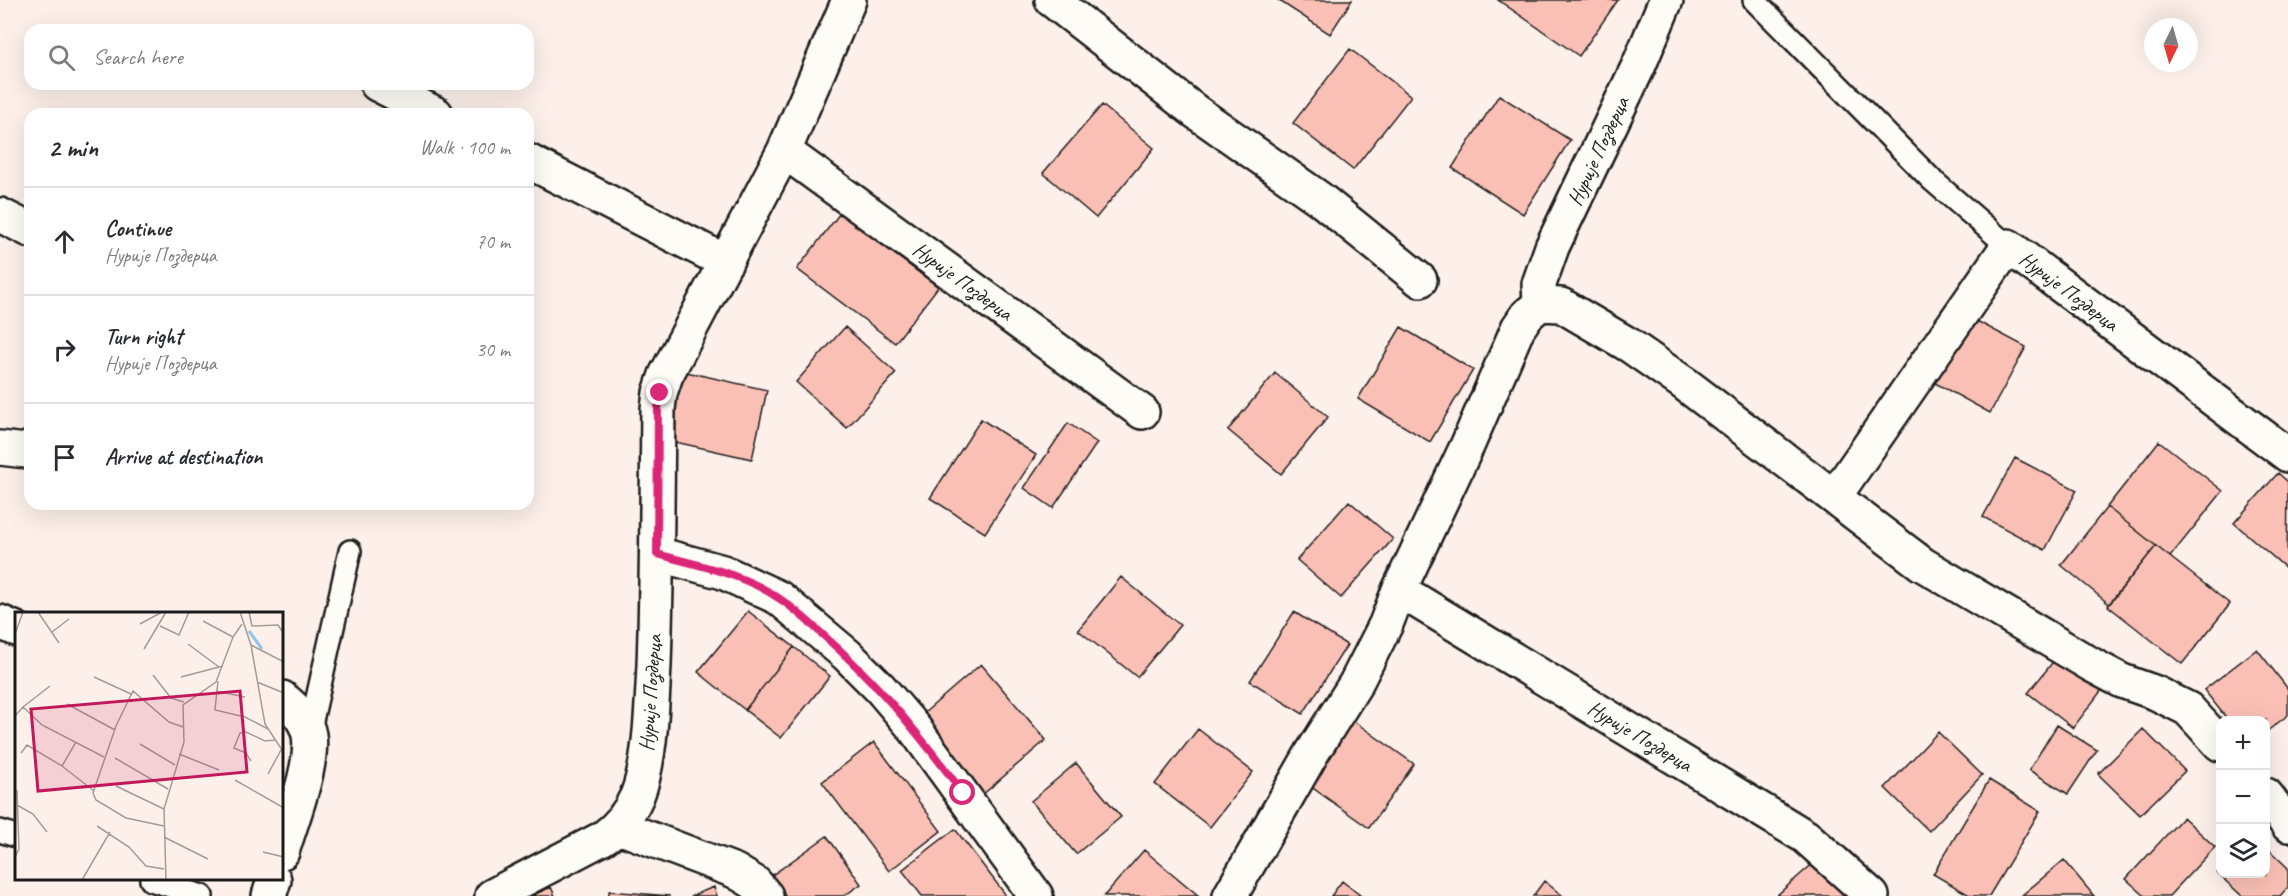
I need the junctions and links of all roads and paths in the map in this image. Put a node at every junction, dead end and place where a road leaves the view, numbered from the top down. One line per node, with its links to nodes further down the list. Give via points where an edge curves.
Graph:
1 (849, 0): 7 (street, Нурије Поздерца)
2 (1052, 0): 13 (street, via 1196,112 1320,199)
3 (1666, 0): 14 (street, Нурије Поздерца, via 1552,246 1539,284)
4 (1754, 0): 11 (lane, via 1932,180)
5 (389, 90): 6 (street)
6 (424, 108)
7 (784, 151): 12 (street, Нурије Поздерца); 15 (street, Нурије Поздерца)
8 (534, 164): 12 (street)
9 (0, 215): 10 (street)
10 (24, 227)
11 (2008, 246): 18 (street, Нурије Поздерца); 19 (street, Нурије Поздерца)
12 (726, 262): 21 (street, Нурије Поздерца, via 676,354 660,393)
13 (1420, 280)
14 (1540, 304): 19 (street, via 1561,305 1629,345); 22 (street, via 1518,328)
15 (1142, 412)
16 (0, 448): 17 (street)
17 (24, 451)
18 (2288, 455)
19 (1834, 497): 26 (street, via 1922,564 2092,666 2188,709)
20 (350, 551): 25 (lane)
21 (657, 554): 29 (street, Нурије Поздерца, via 649,732 637,794); 39 (street, via 723,572 779,598 847,655 914,728)
22 (1400, 590): 40 (street, via 1356,683); 41 (street, Нурије Поздерца, via 1806,837)
23 (0, 622): 24 (street)
24 (15, 629)
25 (295, 713): 32 (street, via 308,762)
26 (2216, 740)
27 (2270, 802): 28 (street)
28 (2288, 825)
29 (619, 827): 37 (street, Нурије Поздерца, via 577,854); 38 (street, via 735,871)
30 (0, 831): 31 (lane)
31 (15, 836)
32 (284, 845)
33 (157, 881): 35 (lane)
34 (273, 881): 36 (street)
35 (202, 896)
36 (269, 896)
37 (492, 896)
38 (766, 896)
39 (1036, 896)
40 (1230, 896)
41 (1872, 896)

